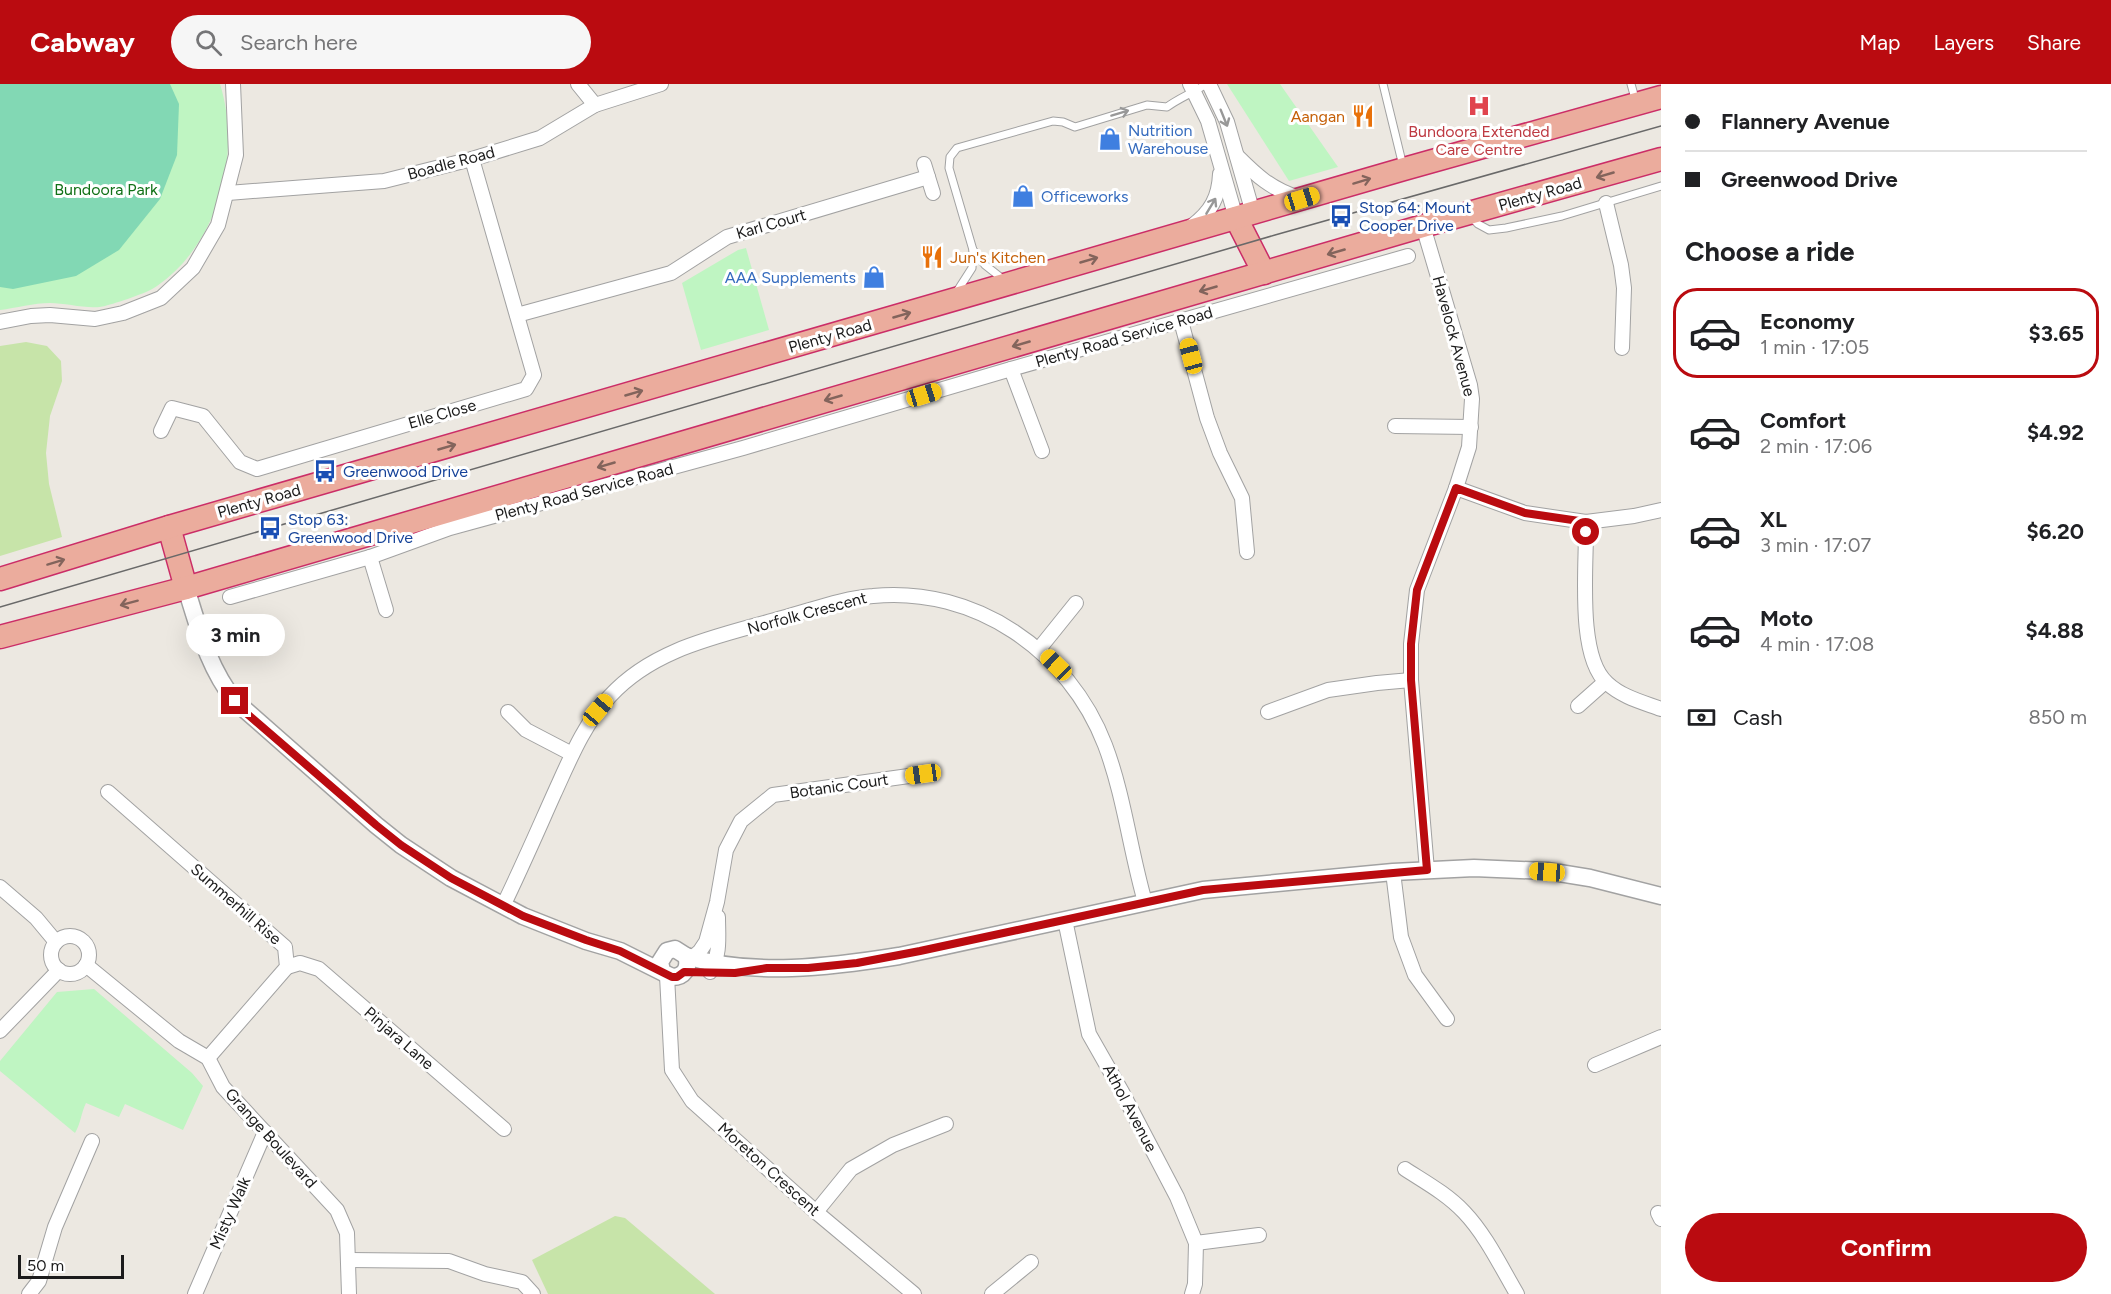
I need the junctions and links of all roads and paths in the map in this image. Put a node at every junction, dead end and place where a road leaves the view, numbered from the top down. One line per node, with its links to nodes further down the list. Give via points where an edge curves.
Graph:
1 (233, 84): 15 (street, via 236,154)
2 (578, 84): 8 (street)
3 (662, 84): 8 (street, Boadle Road)
4 (1383, 84): 13 (lane)
5 (1200, 86): 9 (street, one-way to 9, via 1227,122); 12 (street); 24 (lane, one-way to 5, via 949,168 954,151 966,144 1053,121 1074,128 1146,105 1167,107)
6 (1634, 94): 7 (highway, Plenty Road); 13 (highway, Plenty Road)
7 (1661, 97)
8 (595, 105): 10 (street, Boadle Road, via 540,138)
9 (1236, 154): 17 (street, via 1258,177 1280,192); 20 (street)
10 (472, 159): 15 (street, Boadle Road, via 384,181); 30 (street, Elle Close)
11 (1661, 159): 19 (highway, Plenty Road, one-way to 19)
12 (1221, 166): 20 (street); 22 (street, one-way to 12, via 1213,205)
13 (1404, 169): 17 (highway, Plenty Road, one-way to 13)
14 (1661, 186): 18 (lane)
15 (228, 193): 32 (street, via 218,225 193,268 161,298 95,319 50,315)
16 (933, 193): 30 (street, Karl Court, via 926,171 727,237 671,273)
17 (1302, 199): 20 (highway, Plenty Road)
18 (1606, 203): 19 (lane, via 1490,230); 33 (street, via 1624,288)
19 (1468, 214): 21 (highway, Plenty Road)
20 (1244, 216): 22 (highway, Plenty Road); 27 (highway)
21 (1423, 226): 23 (highway, Plenty Road); 37 (street, Havelock Avenue, via 1470,385)
22 (1181, 234): 28 (highway, Plenty Road, one-way to 22)
23 (1381, 239): 26 (street); 27 (highway, Plenty Road, one-way to 27)
24 (973, 250): 28 (lane, via 995,274); 29 (lane, via 972,268)
25 (1408, 256): 26 (street, Plenty Road Service Road)
26 (1367, 268): 31 (street, Plenty Road Service Road)
27 (1264, 273): 35 (highway, Plenty Road, one-way to 35)
28 (1011, 283): 29 (highway, Plenty Road)
29 (952, 301): 43 (highway, Plenty Road, one-way to 29)
30 (518, 315): 38 (street, Elle Close, via 534,375 526,389 257,469 240,462 203,416 172,408)
31 (1181, 321): 34 (street, Plenty Road Service Road); 44 (street, via 1207,418 1242,498)
32 (0, 322)
33 (1622, 348)
34 (1011, 369): 35 (street, Plenty Road Service Road); 39 (street)
35 (877, 397): 45 (street, Plenty Road Service Road, via 743,448 450,528); 46 (highway, Plenty Road, one-way to 46)
36 (1395, 426): 37 (street)
37 (1471, 427): 40 (street, Havelock Avenue, via 1466,460)
38 (161, 431)
39 (1042, 451)
40 (1456, 488): 42 (street, via 1525,513); 55 (street, Havelock Avenue, via 1417,590)
41 (1661, 510): 42 (street)
42 (1586, 522): 56 (street, via 1585,631 1596,668)
43 (169, 528): 47 (highway, Plenty Road, one-way to 43); 49 (highway)
44 (1247, 552)
45 (370, 557): 48 (street, Plenty Road Service Road); 52 (street)
46 (261, 566): 48 (street); 49 (highway, Plenty Road)
47 (0, 579)
48 (288, 580): 50 (street, Plenty Road Service Road)
49 (186, 588): 53 (highway, Plenty Road, one-way to 53); 70 (street, via 210,662 225,689 245,712 401,845)
50 (231, 597)
51 (1076, 603): 54 (street)
52 (386, 610)
53 (0, 637)
54 (1039, 649): 61 (street, Norfolk Crescent, via 992,618 944,602 897,595 854,599 698,642 654,660 610,695); 69 (street, Norfolk Crescent, via 1071,683 1098,728 1113,768)
55 (1411, 680): 60 (street, via 1328,690); 64 (street, Havelock Avenue)
56 (1605, 682): 57 (street); 58 (street)
57 (1578, 706)
58 (1661, 709)
59 (508, 712): 61 (street, via 526,730)
60 (1268, 712)
61 (572, 754): 70 (street, Norfolk Crescent)
62 (923, 774): 68 (street, Botanic Court, via 773,795 741,821 726,850)
63 (108, 792): 75 (street, Summerhill Rise, via 285,947)
64 (1427, 870): 65 (street); 67 (street, via 1547,872)
65 (1393, 872): 69 (street, via 1203,890); 78 (street, via 1401,936 1415,975)
66 (0, 887): 72 (street, via 36,918)
67 (1661, 896)
68 (717, 902): 74 (street, Botanic Court, via 706,942); 76 (street, Botanic Court, via 719,948)
69 (1145, 902): 71 (street)
70 (504, 906): 74 (street, via 550,927)
71 (1065, 920): 76 (street, via 857,963 735,973); 90 (street, Athol Avenue, via 1089,1034 1177,1197)
72 (56, 942): 73 (street, via 68,936 82,940 89,951); 77 (street, via 51,952)
73 (86, 965): 77 (street, via 76,973); 81 (street, via 179,1041)
74 (677, 966): 76 (street); 88 (street, Moreton Crescent, via 669,1018 672,1070 692,1101)
75 (287, 967): 81 (street, Summerhill Rise); 84 (street, Pinjara Lane, via 300,963 319,969)
76 (713, 967)
77 (59, 970): 79 (street)
78 (1447, 1019)
79 (0, 1031)
80 (1661, 1037): 82 (street)
81 (208, 1058): 85 (street, Grange Boulevard, via 223,1087)
82 (1595, 1065)
83 (946, 1124): 88 (street, via 892,1145 851,1169)
84 (504, 1129)
85 (265, 1132): 91 (street, Grange Boulevard, via 337,1210 347,1233); 94 (street, Misty Walk)
86 (92, 1141): 93 (street, via 55,1227 39,1281)
87 (1405, 1169): 100 (street, via 1440,1191 1467,1215)
88 (816, 1212): 97 (street, Moreton Crescent)
89 (1259, 1235): 90 (street)
90 (1196, 1243): 99 (street, Athol Avenue)
91 (349, 1260): 95 (street, Grange Boulevard); 96 (street, via 448,1261 522,1282)
92 (1031, 1262): 98 (street)
93 (29, 1294)
94 (195, 1294)
95 (349, 1294)
96 (533, 1294)
97 (914, 1294)
98 (992, 1294)
99 (1192, 1294)
100 (1517, 1294)

